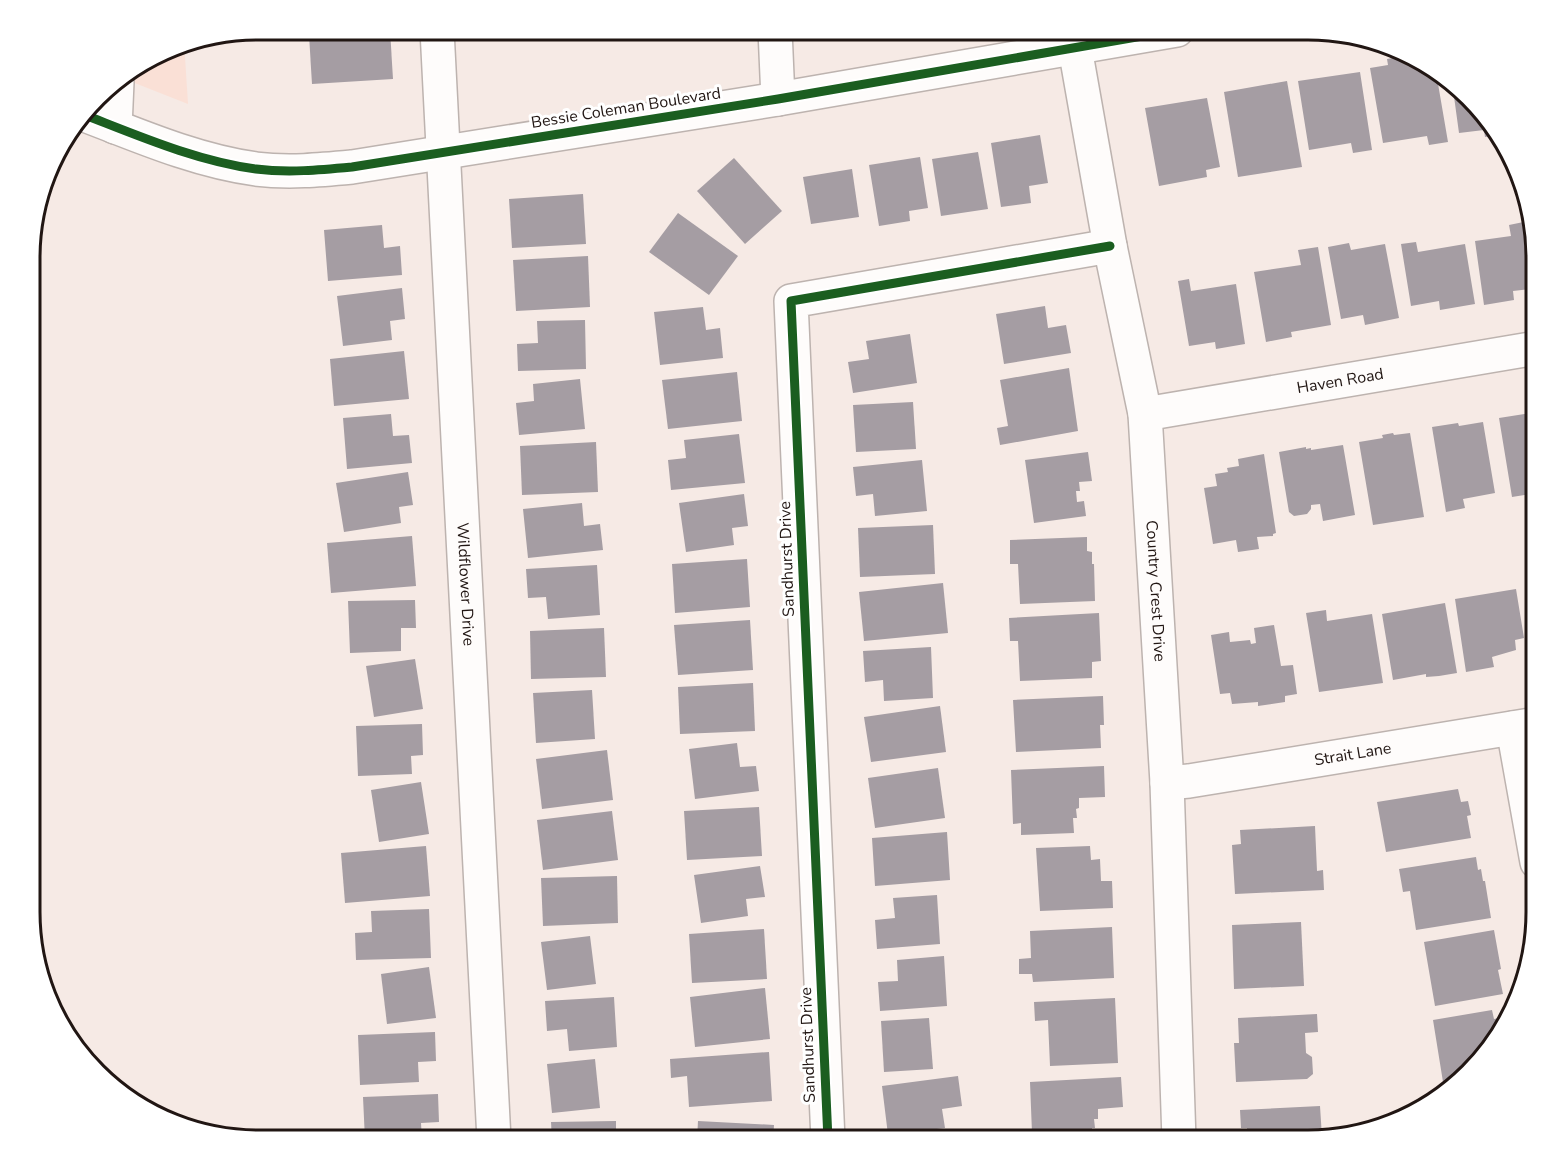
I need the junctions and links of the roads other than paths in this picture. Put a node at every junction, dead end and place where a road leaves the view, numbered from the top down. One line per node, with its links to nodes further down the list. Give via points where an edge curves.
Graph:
1 (437, 40): 9 (street, Wildflower Drive)
2 (775, 40): 6 (street)
3 (1120, 40): 4 (street, Bessie Coleman Boulevard)
4 (1075, 48): 6 (street, Bessie Coleman Boulevard); 10 (street, Country Crest Drive)
5 (116, 94): 8 (street)
6 (778, 99): 9 (street, Bessie Coleman Boulevard)
7 (93, 118): 8 (street, Bessie Coleman Boulevard)
8 (115, 127): 9 (street, Bessie Coleman Boulevard, via 173,148 256,169 352,167)
9 (442, 153): 15 (street, Wildflower Drive)
10 (1110, 246): 12 (street, Country Crest Drive); 16 (street, Sandhurst Drive, via 791,301)
11 (1526, 350): 12 (street, Haven Road)
12 (1145, 414): 14 (street, Country Crest Drive)
13 (1525, 726): 14 (street, Strait Lane)
14 (1167, 783): 17 (street, Country Crest Drive)
15 (493, 1130)
16 (828, 1130)
17 (1179, 1130)

